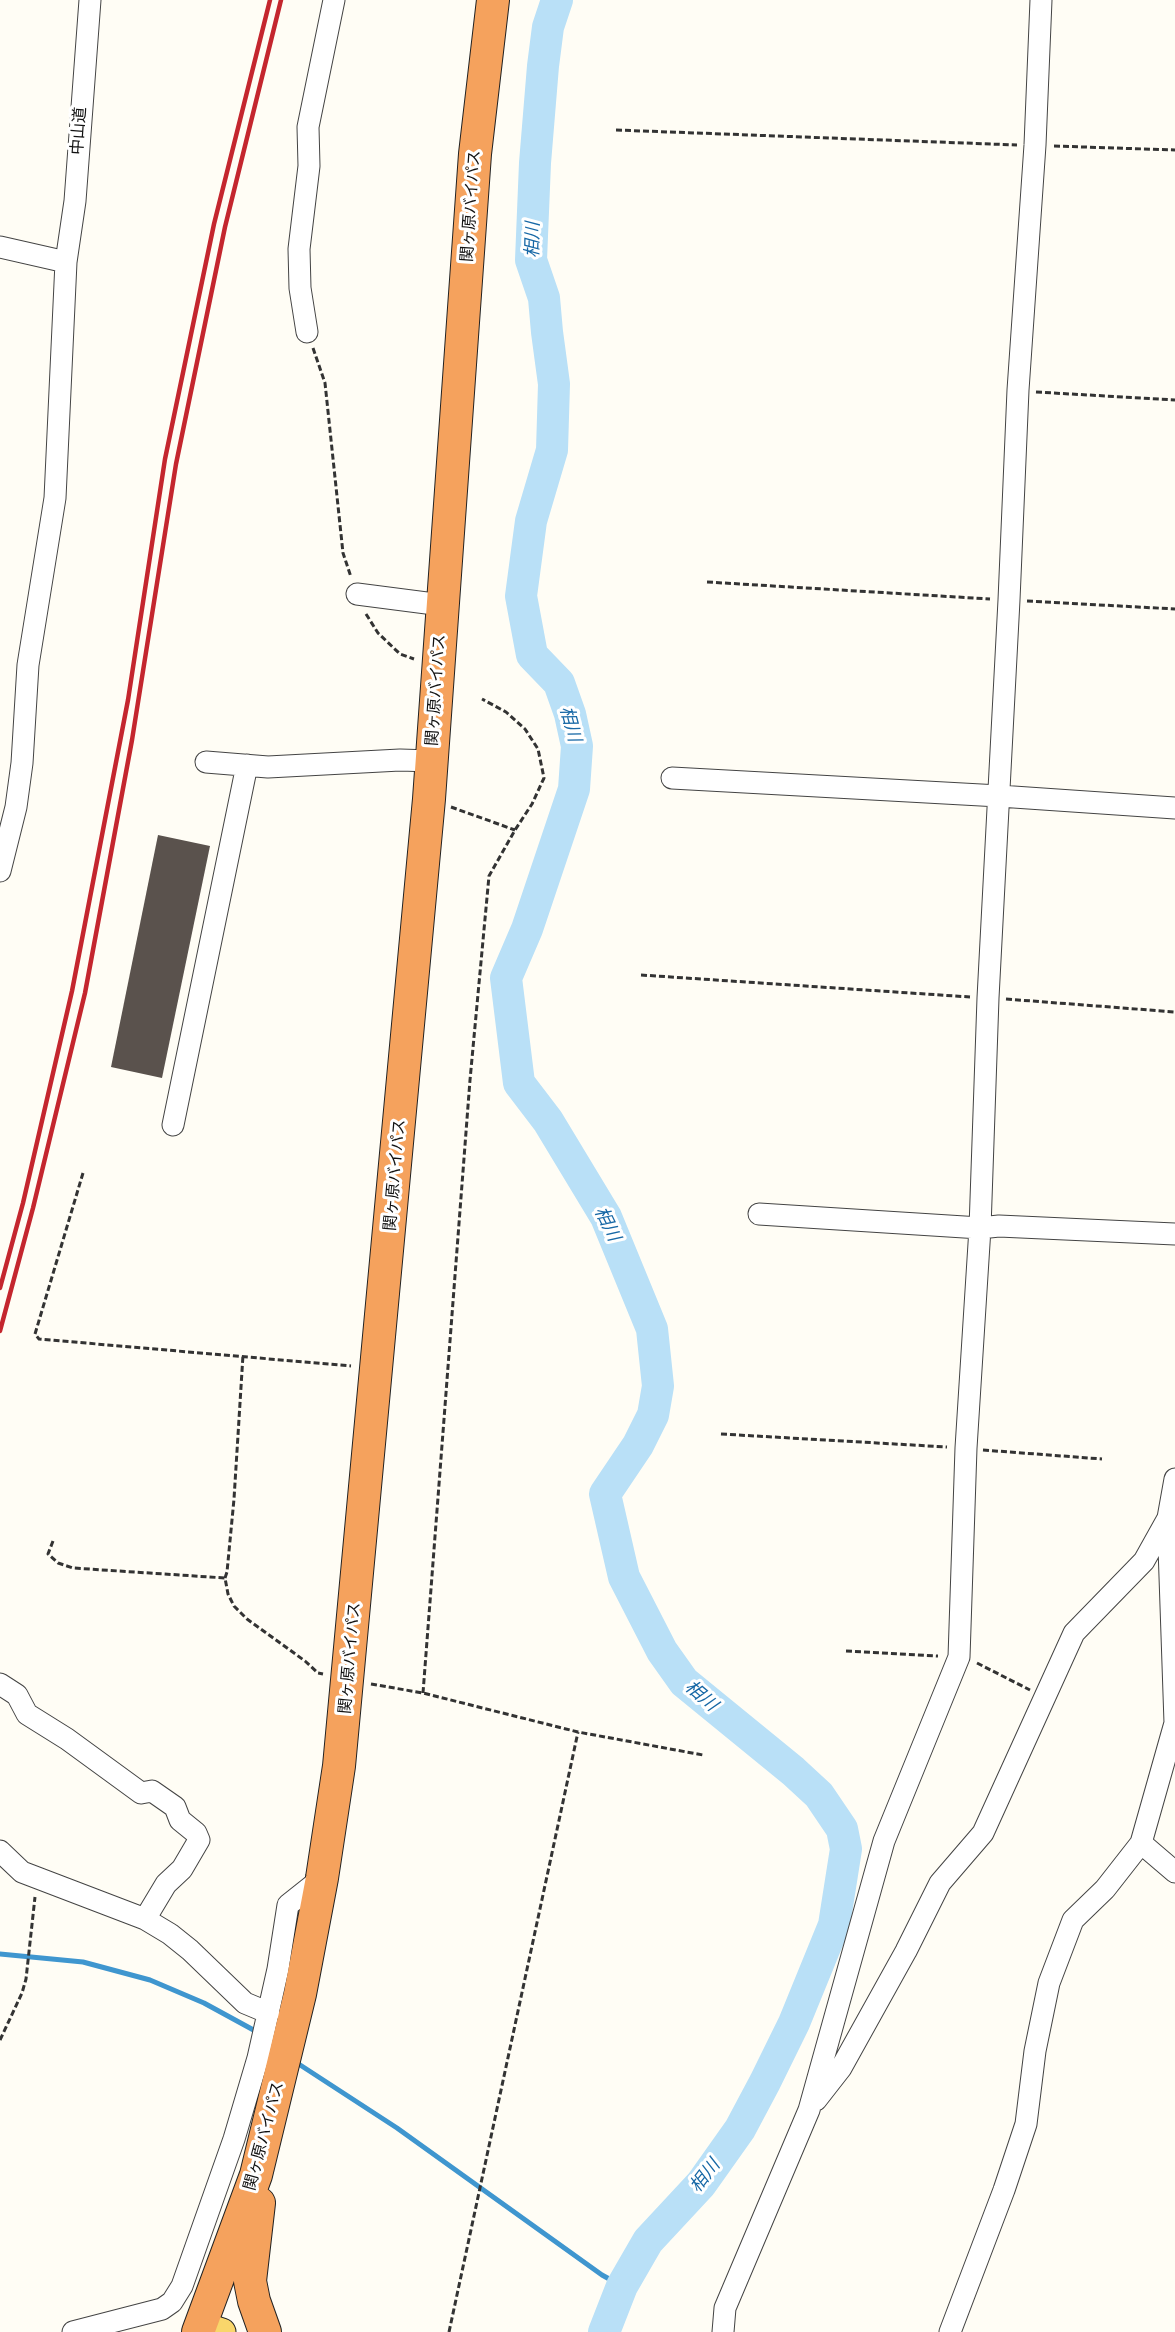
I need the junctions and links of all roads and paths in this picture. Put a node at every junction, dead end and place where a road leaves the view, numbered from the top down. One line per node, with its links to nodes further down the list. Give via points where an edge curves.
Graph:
1 (90, 0): 9 (street, 中山道, via 75,201)
2 (334, 0): 10 (street, via 308,128 309,166 299,249)
3 (493, 0): 16 (highway, 関ヶ原バイパス, via 475,154)
4 (1041, 0): 6 (street)
5 (616, 130): 6 (path)
6 (1035, 145): 7 (path); 11 (street)
7 (1175, 150)
8 (0, 247): 9 (street)
9 (66, 262): 28 (street, 中山道, via 55,498 28,659 18,796)
10 (307, 332): 14 (path, via 326,383 343,553)
11 (1018, 390): 12 (path); 15 (street)
12 (1175, 400)
13 (707, 582): 15 (path)
14 (357, 594): 16 (street); 18 (path, via 378,633 400,654)
15 (1010, 600): 17 (path); 24 (street)
16 (442, 605): 20 (highway, 関ヶ原バイパス)
17 (1175, 609)
18 (418, 660)
19 (482, 699): 27 (path, via 506,712 525,729 538,749 544,778)
20 (432, 761): 22 (street); 25 (highway, 関ヶ原バイパス)
21 (206, 762): 22 (street)
22 (247, 765): 32 (street)
23 (672, 778): 24 (street)
24 (999, 796): 26 (street); 30 (street)
25 (429, 799): 27 (path); 38 (highway, 関ヶ原バイパス)
26 (1175, 808)
27 (515, 830): 48 (path, via 489,876)
28 (0, 871)
29 (641, 975): 30 (path)
30 (988, 998): 31 (path); 35 (street)
31 (1175, 1012)
32 (173, 1125)
33 (83, 1173): 37 (path, via 35,1334 39,1339)
34 (759, 1214): 35 (street)
35 (980, 1228): 36 (street); 40 (street)
36 (1175, 1234)
37 (243, 1355): 38 (path); 45 (path)
38 (377, 1368): 46 (highway, 関ヶ原バイパス)
39 (721, 1434): 40 (path)
40 (966, 1448): 41 (path); 59 (street, via 959,1657 884,1841)
41 (1102, 1459)
42 (1175, 1479): 43 (street)
43 (1168, 1518): 51 (street, via 1175,1723); 59 (street, via 1144,1561 1074,1633 983,1833 940,1883 841,2068)
44 (53, 1541): 45 (path, via 48,1554 73,1568)
45 (225, 1578): 46 (path, via 231,1600 247,1619 318,1673)
46 (348, 1679): 48 (path); 55 (highway, 関ヶ原バイパス)
47 (0, 1684): 56 (street, via 17,1695 27,1714 141,1793 152,1791 175,1807 180,1820 196,1833 197,1847 166,1884)
48 (423, 1693): 49 (path)
49 (578, 1732): 50 (path); 64 (path)
50 (703, 1755)
51 (1141, 1843): 53 (street); 66 (street, via 1105,1889 1073,1920 1049,1983 1026,2124)
52 (0, 1851): 54 (street, via 22,1872)
53 (1175, 1872)
54 (38, 1877): 56 (street); 58 (path, via 26,1979)
55 (322, 1878): 57 (street, via 288,1905); 60 (highway, 関ヶ原バイパス, via 300,1995)
56 (145, 1919): 57 (street, via 190,1950 245,2003)
57 (269, 2013): 62 (street, via 234,2139 182,2286 162,2310)
58 (0, 2040)
59 (808, 2110): 65 (street, via 725,2308)
60 (259, 2160): 61 (highway, 関ヶ原バイパス); 63 (highway, via 259,2201 250,2282)
61 (207, 2330)
62 (73, 2332)
63 (265, 2332)
64 (449, 2332)
65 (723, 2332)
66 (950, 2332)

